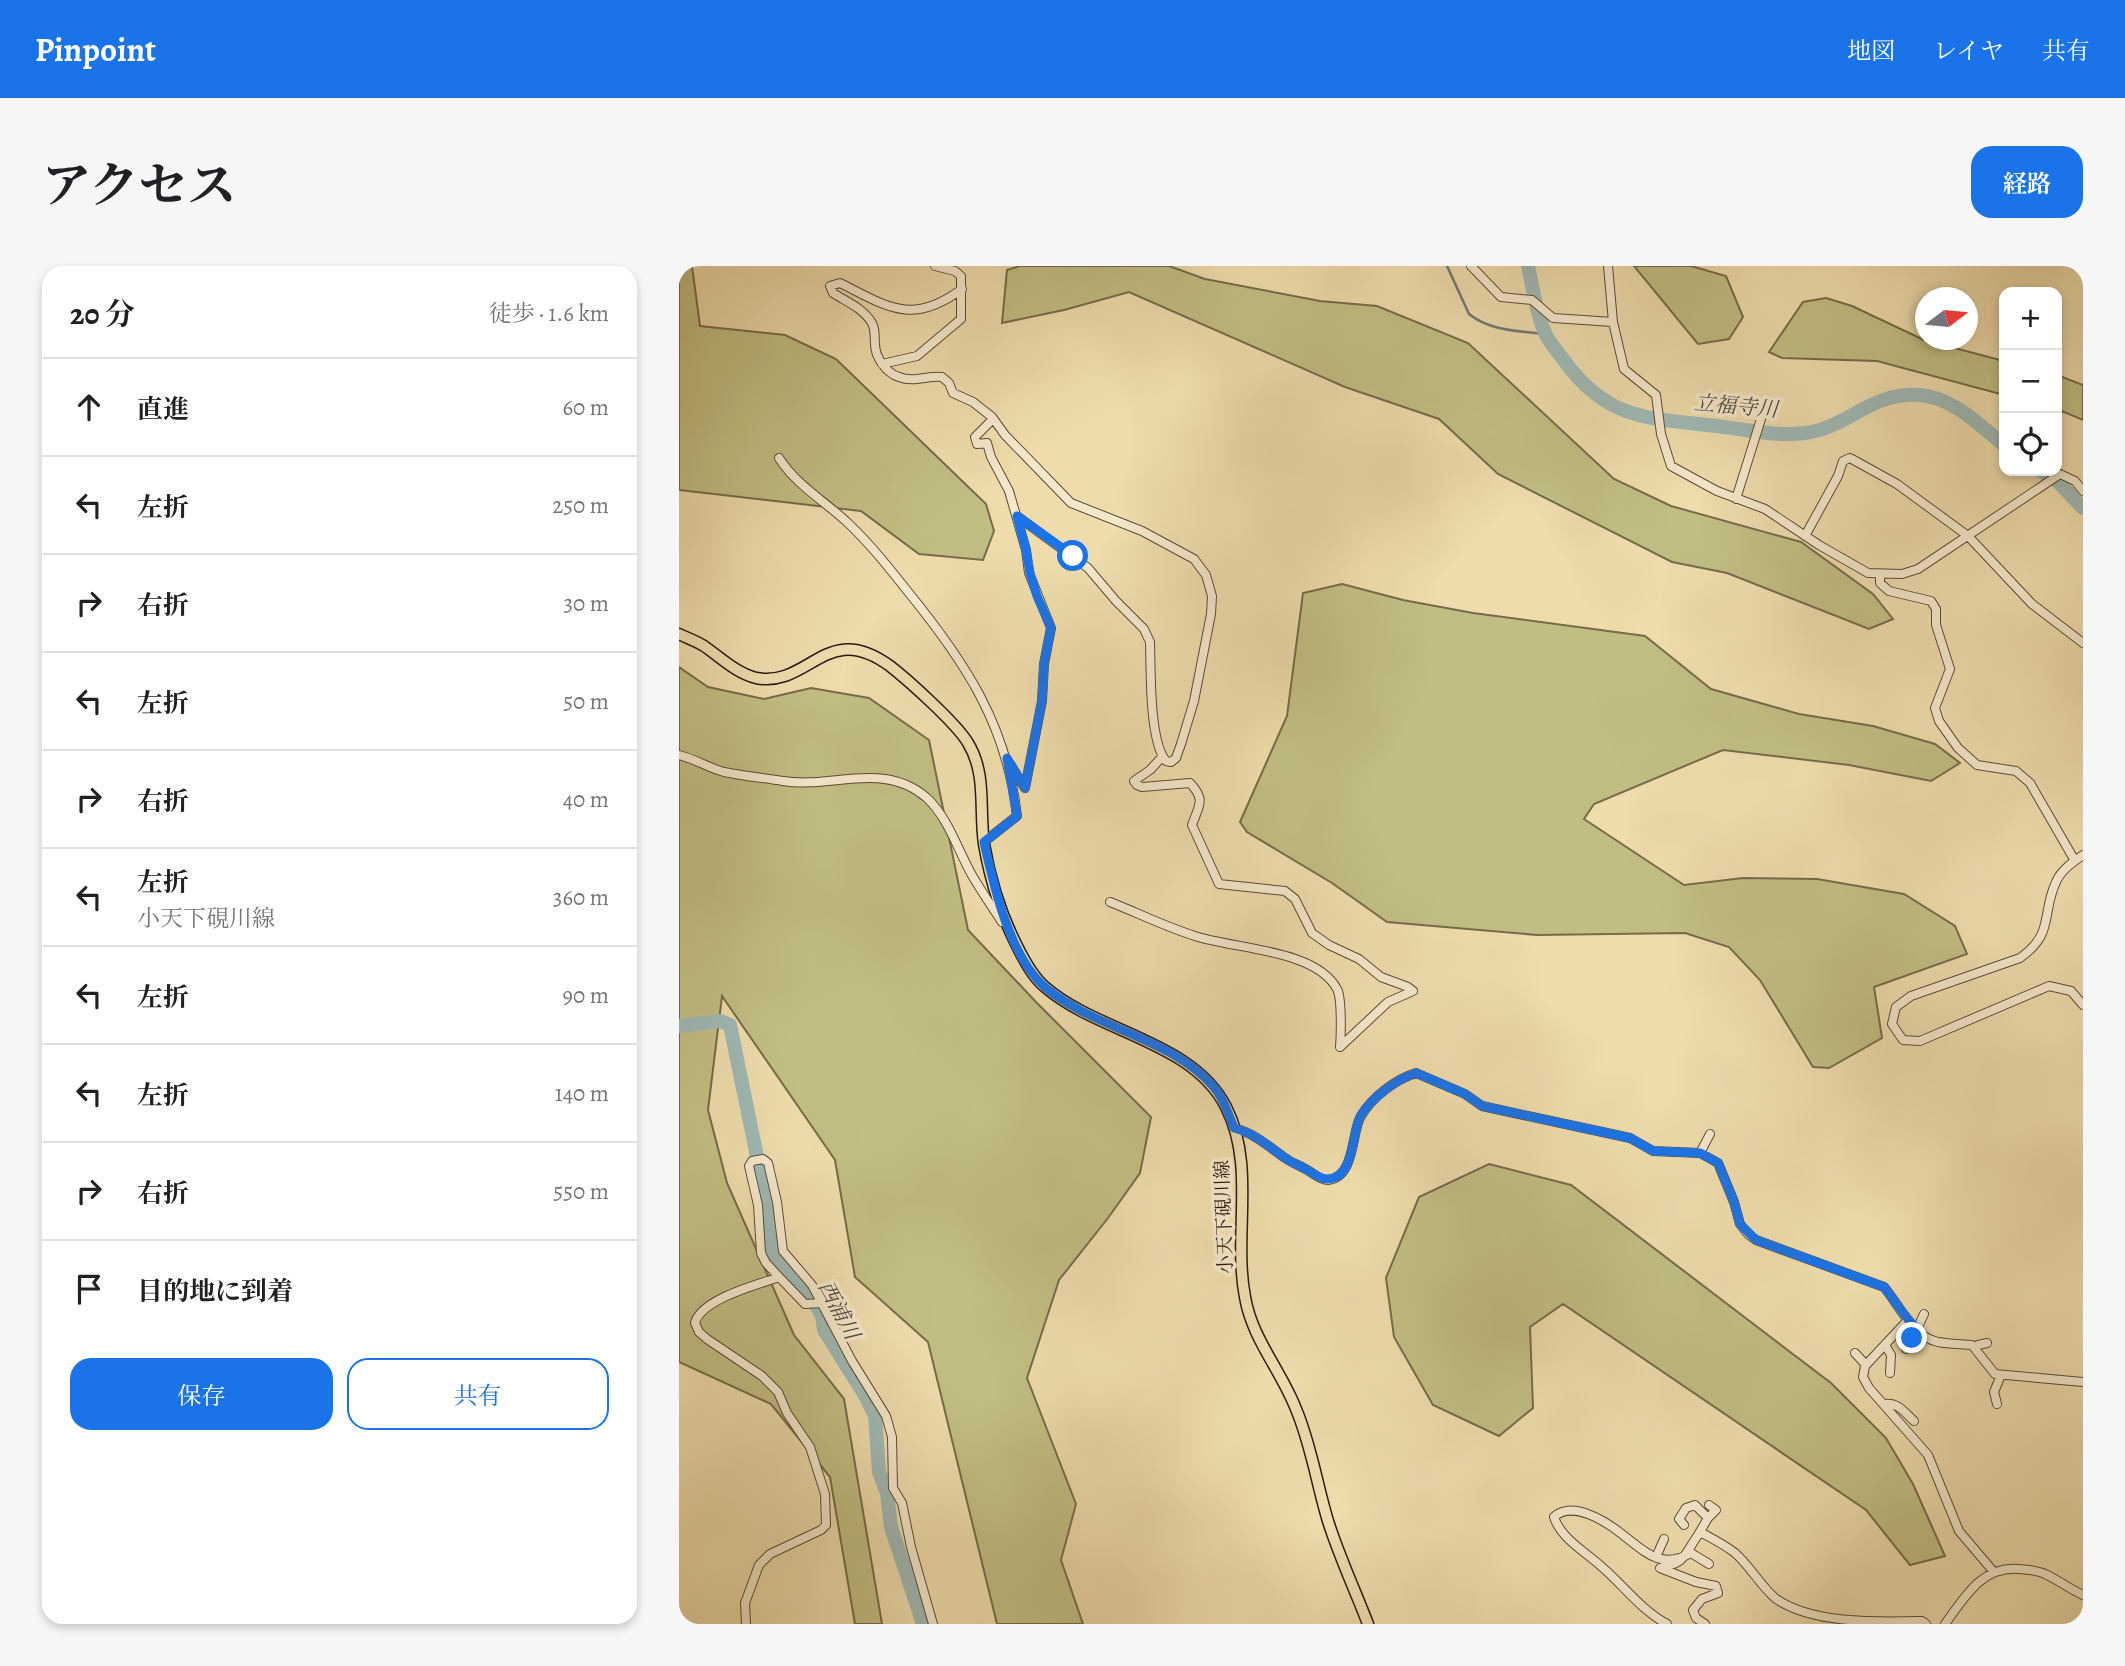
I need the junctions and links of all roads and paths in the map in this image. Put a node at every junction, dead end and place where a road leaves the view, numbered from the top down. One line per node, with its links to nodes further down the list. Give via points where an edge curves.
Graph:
1 (935, 266): 4 (street, via 958,273)
2 (1471, 266): 5 (street, via 1501,297 1532,300 1553,318)
3 (1608, 266): 5 (street)
4 (962, 289): 6 (street, via 959,322 917,356); 6 (street, via 933,305 903,312 840,283 830,286 873,325 874,345)
5 (1613, 322): 11 (street, via 1624,369 1653,391 1671,466)
6 (882, 364): 8 (street, via 906,379 942,377 953,393)
7 (1765, 406): 11 (street)
8 (993, 419): 12 (street, via 975,437 977,444 987,443); 19 (street, via 1071,503 1143,531 1194,559 1206,575 1211,614 1194,701 1176,758 1171,762)
9 (779, 458): 20 (street, via 801,486 849,524 951,645 974,681)
10 (2083, 491): 14 (street, via 2060,474)
11 (1736, 499): 13 (street, via 1765,509)
12 (1017, 516): 19 (street, via 1088,568 1144,629 1150,642 1154,724); 20 (street, via 1030,573 1051,628 1025,788)
13 (1805, 536): 14 (street, via 1847,458 1897,484); 15 (street, via 1868,573)
14 (1968, 536): 15 (street, via 1918,569); 17 (street, via 2032,604)
15 (1880, 575): 23 (street, via 1880,583 1889,591 1931,601 1936,608 1936,625 1950,669 1935,708 1939,721 1977,765 2016,771 2030,783)
16 (679, 634): 21 (main road, 小天下硯川線, via 756,678 792,673 826,654 853,648 891,666 968,743 978,768)
17 (2083, 643)
18 (679, 755): 25 (street, via 725,772 784,781 815,784 866,776 891,778 912,787 944,820)
19 (1162, 757): 24 (street, via 1134,781 1142,787 1190,783 1199,792 1201,801 1192,825 1219,884 1285,891 1295,899 1312,933 1381,977 1413,991 1388,1002 1340,1047 1338,990 1318,971 1292,958 1198,937)
20 (1007, 758): 21 (street, via 1017,816)
21 (984, 842): 25 (main road, 小天下硯川線)
22 (2083, 855): 23 (street)
23 (2075, 861): 26 (street, via 2057,880 2043,934 2033,949 2020,958 1911,996 1896,1007 1892,1024 1903,1040 1920,1041 2049,986 2071,991)
24 (1110, 902)
25 (1018, 949): 27 (main road, 小天下硯川線, via 1046,988 1196,1071 1213,1087)
26 (2083, 1005)
27 (1234, 1128): 29 (street, via 1247,1131 1288,1160 1328,1180 1346,1165 1360,1117 1391,1086 1416,1073 1482,1106 1630,1138 1653,1151); 59 (main road, 小天下硯川線, via 1242,1177 1244,1295 1250,1320 1299,1414 1329,1525)
28 (1710, 1133): 29 (street)
29 (1700, 1153): 33 (street, via 1718,1163 1748,1234 1884,1287)
30 (779, 1278): 31 (street, via 805,1304); 31 (street, via 761,1253 752,1161 768,1163 783,1251 813,1285); 57 (street, via 712,1304 697,1315 695,1323 707,1339 778,1392 810,1447 825,1494 826,1525 770,1554 759,1565 745,1603)
31 (821, 1303): 58 (street, via 887,1416 893,1488 902,1503)
32 (1924, 1314): 34 (street)
33 (1908, 1320): 34 (street); 36 (street)
34 (1918, 1330): 37 (street, via 1936,1342); 38 (street)
35 (1987, 1343): 37 (street)
36 (1885, 1345): 40 (street); 41 (street, via 1891,1355)
37 (1975, 1348): 42 (street, via 1995,1374)
38 (1906, 1349)
39 (1854, 1353): 40 (street)
40 (1866, 1365): 44 (street, via 1863,1377 1868,1388)
41 (1890, 1373)
42 (2001, 1375): 43 (street); 45 (street, via 1994,1392)
43 (2083, 1382)
44 (1884, 1404): 46 (street, via 1901,1408); 55 (street, via 1928,1455 1959,1531)
45 (1997, 1404)
46 (1913, 1421)
47 (1709, 1505): 48 (street, via 1716,1510)
48 (1708, 1518): 49 (street, via 1695,1506 1686,1508 1679,1519); 50 (street)
49 (1684, 1525)
50 (1698, 1535): 52 (street); 62 (street, via 1702,1533 1735,1554 1774,1598 1792,1611 1815,1619 1922,1620)
51 (1664, 1539): 53 (street)
52 (1685, 1556): 53 (street, via 1667,1561); 54 (street, via 1691,1553); 61 (street, via 1677,1564 1660,1568 1716,1586 1718,1593 1702,1599 1693,1610)
53 (1656, 1557): 60 (street, via 1588,1514 1567,1509 1554,1517 1564,1535 1644,1609)
54 (1709, 1564)
55 (1993, 1571): 56 (street, via 2011,1568 2043,1573); 63 (street)
56 (2083, 1595)
57 (746, 1624)
58 (933, 1624)
59 (1368, 1624)
60 (1667, 1624)
61 (1705, 1624)
62 (1926, 1624)
63 (1945, 1624)

